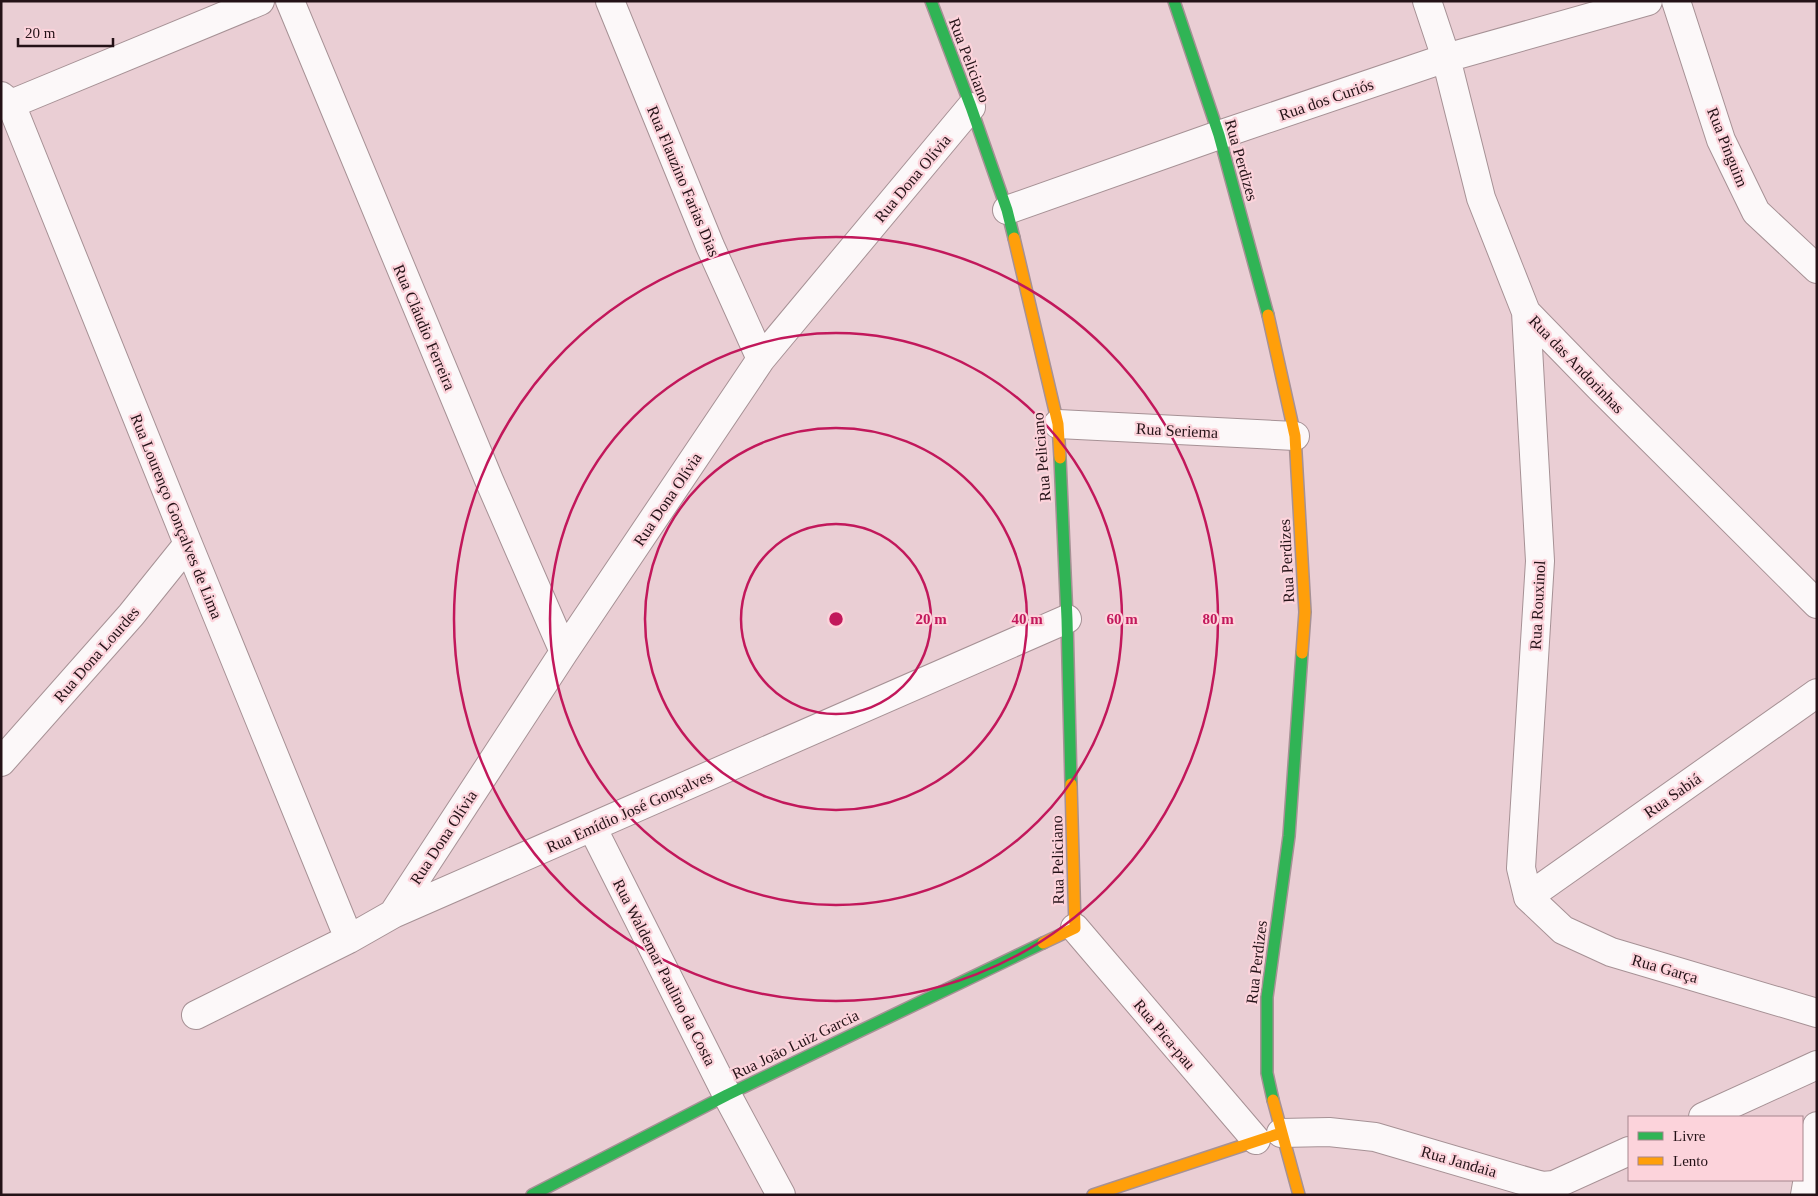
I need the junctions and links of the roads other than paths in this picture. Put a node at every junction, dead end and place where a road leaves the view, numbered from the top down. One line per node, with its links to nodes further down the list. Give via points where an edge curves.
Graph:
1 (260, 1): 10 (street)
2 (290, 1): 22 (street, Rua Cláudio Ferreira)
3 (610, 1): 16 (street, Rua Flauzino Farias Dias, via 710,246)
4 (931, 1): 11 (street, Rua Peliciano)
5 (1174, 1): 12 (street, Rua Perdizes)
6 (1427, 1): 9 (street, Rua das Andorinhas)
7 (1648, 1): 9 (street, Rua dos Curiós)
8 (1676, 1): 14 (street, Rua Pinguim, via 1721,140 1756,212)
9 (1446, 58): 12 (street, Rua dos Curiós); 15 (street, Rua das Andorinhas, via 1481,198)
10 (6, 100): 19 (street, Rua Lourenço Gonçalves de Lima)
11 (971, 107): 13 (street, Rua Peliciano); 16 (street, Rua Dona Olívia)
12 (1218, 135): 13 (street, Rua dos Curiós); 18 (street, Rua Perdizes, via 1266,304)
13 (1007, 210): 17 (street, Rua Peliciano)
14 (1817, 269)
15 (1526, 312): 20 (street, Rua das Andorinhas); 26 (street, Rua Rouxinol, via 1540,561 1521,868)
16 (761, 359): 22 (street, Rua Dona Olívia)
17 (1058, 424): 18 (street, Rua Seriema); 21 (street, Rua Peliciano)
18 (1295, 436): 36 (street, Rua Perdizes, via 1305,612 1289,836 1267,997)
19 (188, 544): 24 (street, Rua Dona Lourdes, via 131,615); 29 (street, Rua Lourenço Gonçalves de Lima)
20 (1817, 604)
21 (1067, 619): 25 (street, Rua Emídio José Gonçalves); 28 (street, Rua Peliciano)
22 (564, 652): 27 (street, Rua Dona Olívia)
23 (1817, 693): 26 (street, Rua Sabiá)
24 (1, 762)
25 (592, 827): 27 (street, Rua Emídio José Gonçalves); 33 (street, Rua Waldemar Paulino da Costa)
26 (1528, 897): 30 (street, Rua Garça, via 1563,930 1611,952)
27 (393, 914): 29 (street, Rua Emídio José Gonçalves)
28 (1075, 928): 33 (street, Rua João Luiz Garcia); 36 (street, Rua Pica-pau)
29 (349, 939): 31 (street, Rua Emídio José Gonçalves)
30 (1817, 1013)
31 (196, 1015)
32 (1817, 1065): 34 (street)
33 (727, 1095): 39 (street, Rua João Luiz Garcia); 40 (street, Rua Waldemar Paulino da Costa)
34 (1705, 1116)
35 (1817, 1126): 43 (street)
36 (1268, 1136): 38 (street, Rua Jandaia, via 1329,1132 1375,1137); 41 (street); 42 (street, Rua Perdizes)
37 (1628, 1151): 38 (street, Rua Jandaia)
38 (1550, 1190)
39 (532, 1195)
40 (781, 1195)
41 (1093, 1195)
42 (1299, 1195)
43 (1805, 1195)

